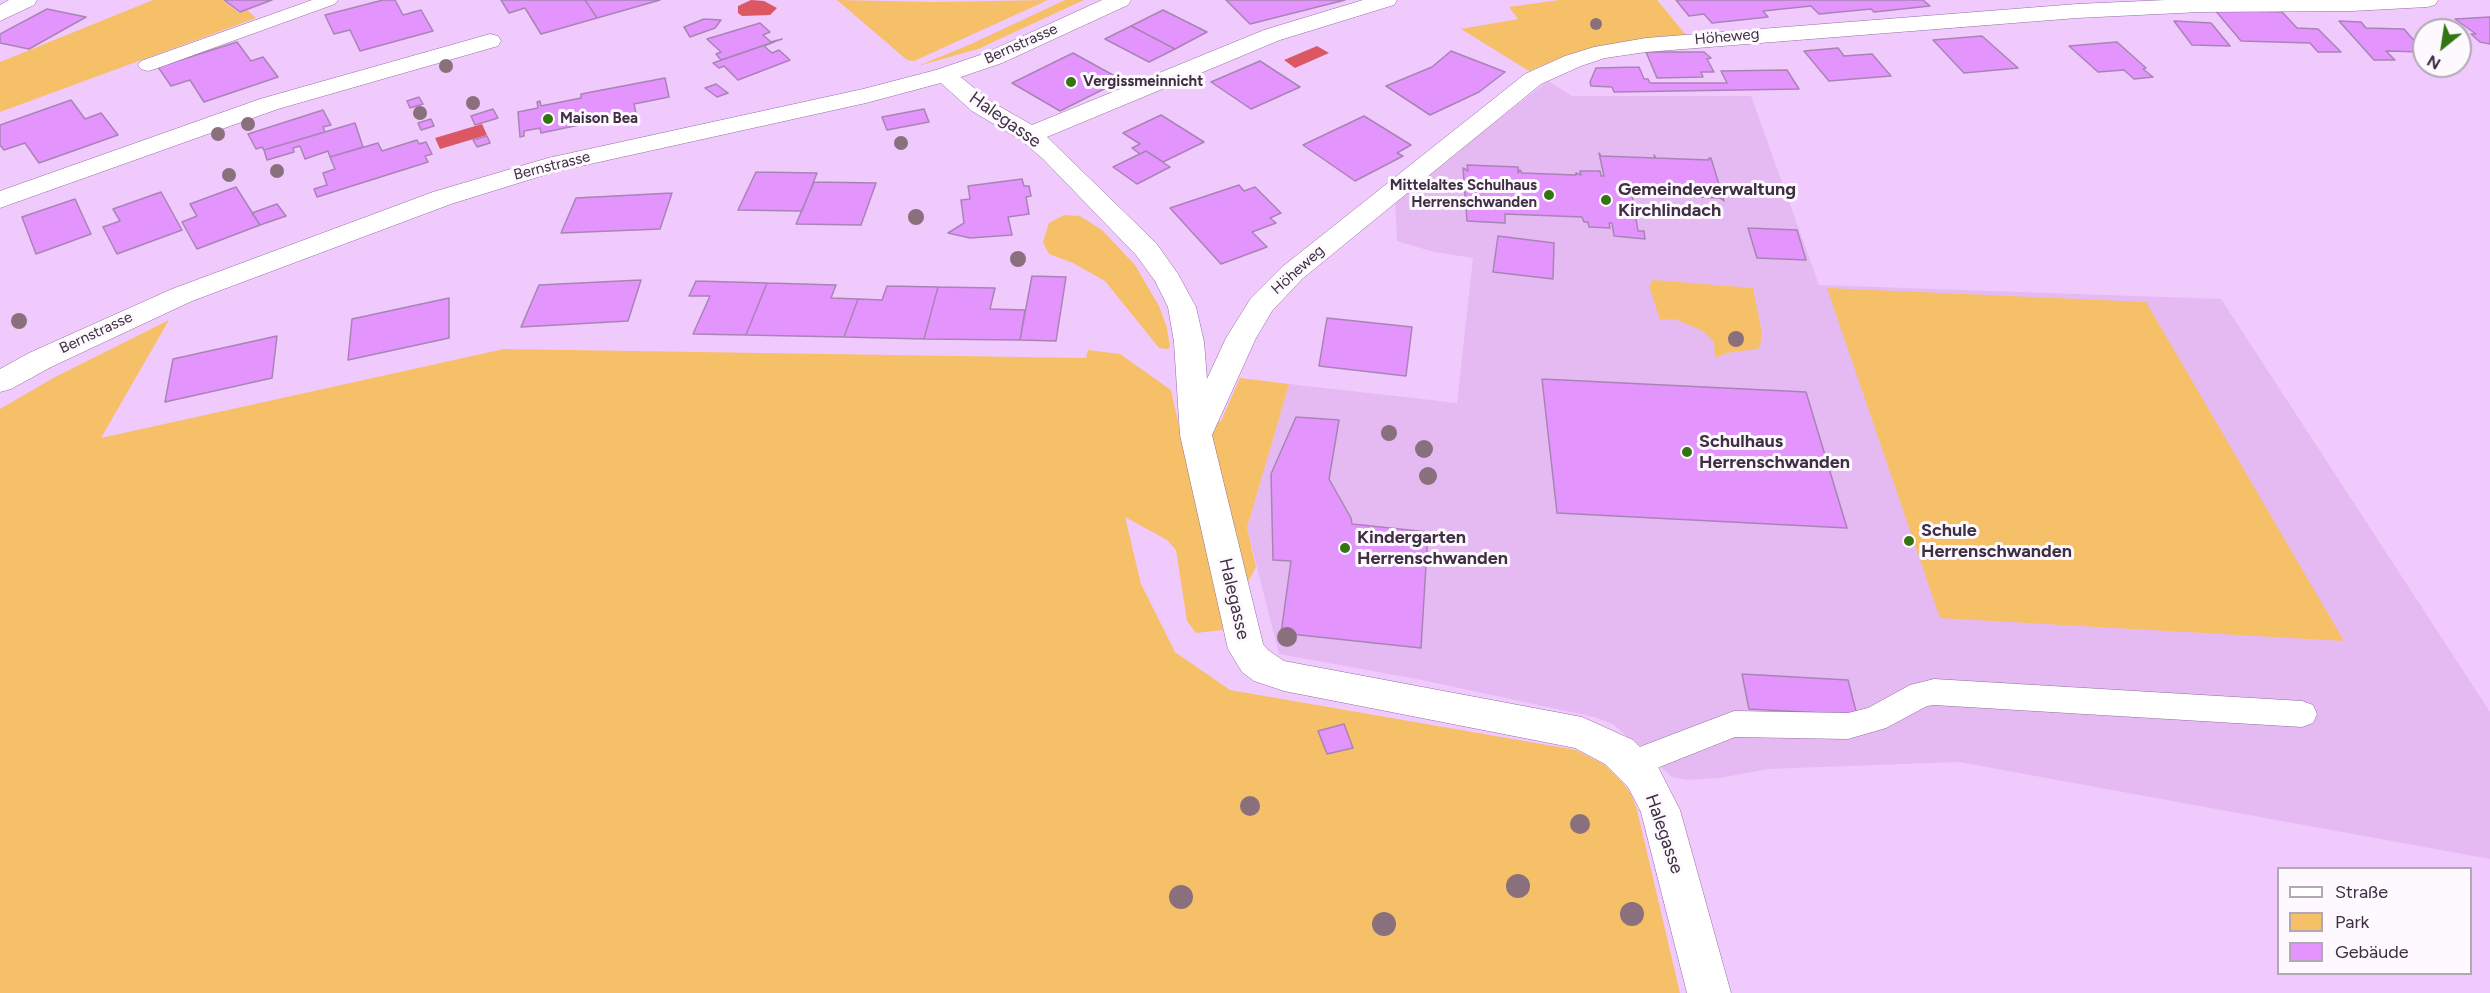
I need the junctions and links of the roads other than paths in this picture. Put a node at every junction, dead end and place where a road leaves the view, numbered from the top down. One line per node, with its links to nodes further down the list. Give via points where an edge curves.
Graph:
1 (26, 0): 6 (street)
2 (329, 0): 8 (lane)
3 (1120, 0): 9 (street, Bernstrasse, via 994,58)
4 (1386, 0): 10 (street, via 1272,35)
5 (2427, 0): 13 (street, Höheweg, via 2089,10 1792,32 1637,46 1558,66 1533,79 1292,273 1261,305 1241,338)
6 (0, 14)
7 (490, 41): 11 (street, via 259,108)
8 (148, 65)
9 (944, 75): 10 (street, Halegasse, via 981,106); 12 (street, Bernstrasse, via 845,101 548,166 442,198 182,295)
10 (1030, 135): 13 (street, Halegasse, via 1111,211 1168,280 1182,307 1189,342)
11 (0, 200)
12 (0, 382)
13 (1196, 435): 15 (street, Halegasse, via 1246,649 1255,661 1284,676 1582,733 1619,752)
14 (2302, 714): 15 (lane, via 1934,692 1921,694 1875,719 1848,726 1734,724)
15 (1632, 764): 16 (street, Halegasse, via 1660,810)
16 (1709, 993)

